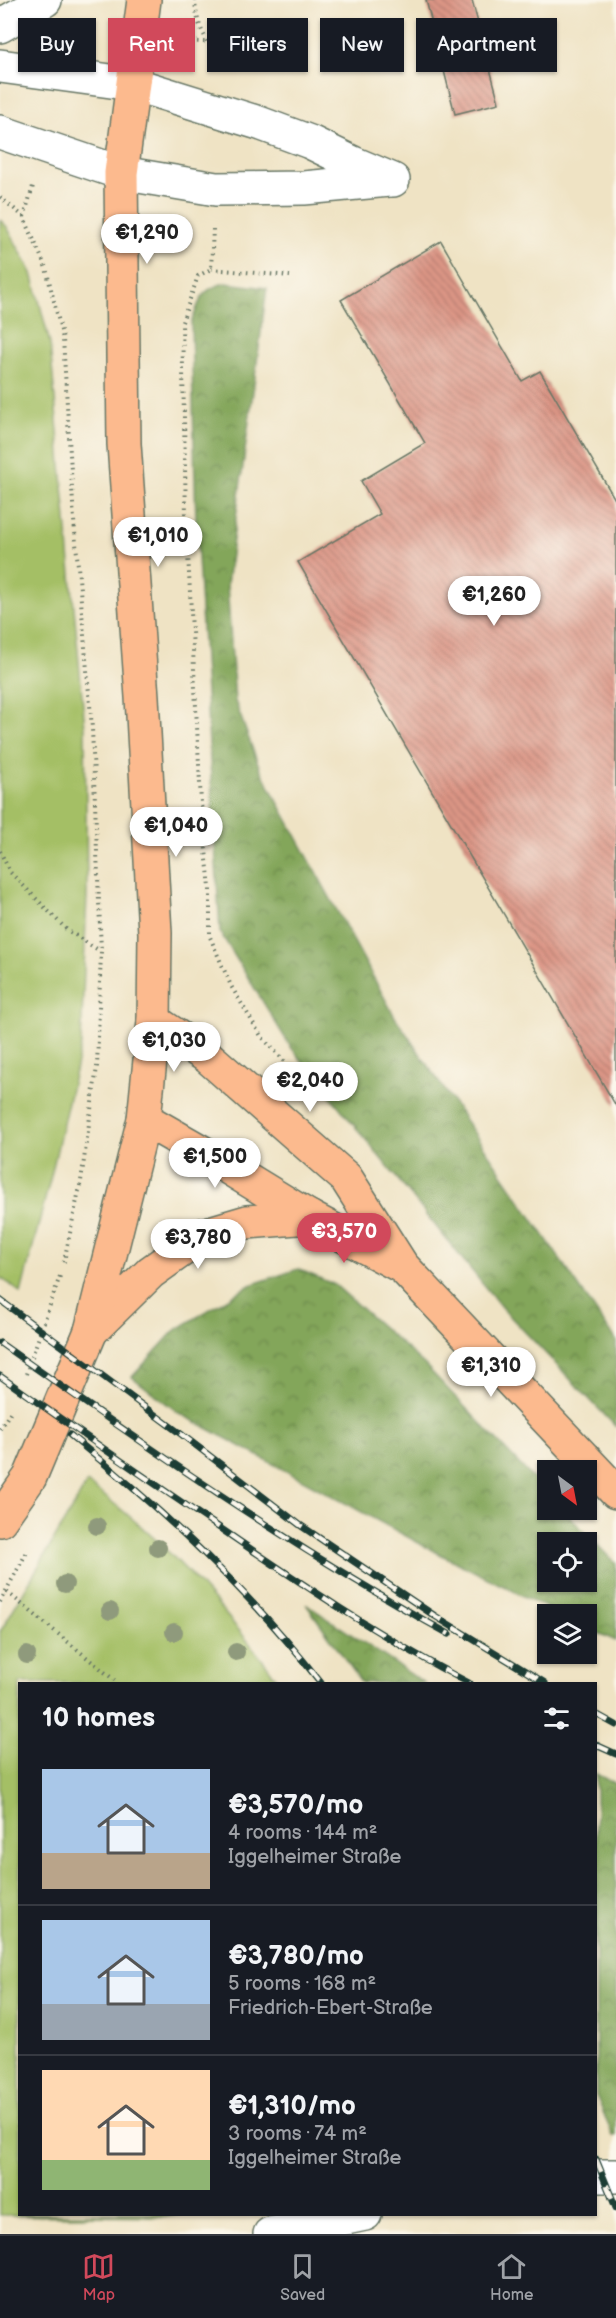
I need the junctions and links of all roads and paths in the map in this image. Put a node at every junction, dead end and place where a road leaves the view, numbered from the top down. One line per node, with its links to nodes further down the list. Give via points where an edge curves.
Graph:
1 (45, 0): 4 (street)
2 (144, 0): 6 (main road)
3 (195, 0): 7 (path, via 195,14 206,42 228,71)
4 (0, 26)
5 (0, 66): 6 (street)
6 (133, 84): 7 (street); 9 (main road)
7 (224, 112): 10 (street, via 310,142 393,180 304,188)
8 (0, 132): 9 (street)
9 (121, 173): 10 (street); 16 (main road, via 124,444 155,933)
10 (216, 189): 12 (path)
11 (0, 197): 15 (path, via 24,217 46,268 63,339 92,728)
12 (211, 269): 13 (path); 17 (path, via 198,276 182,322 186,516 210,937 231,986 261,1036)
13 (290, 276)
14 (0, 851): 15 (path, via 10,872 67,930)
15 (101, 951): 22 (path, via 96,1067 81,1181 61,1275)
16 (154, 1021): 18 (main road); 20 (main road, via 208,1057 346,1178)
17 (321, 1102)
18 (144, 1119): 19 (main road); 21 (main road)
19 (309, 1217): 20 (main road); 21 (main road, via 247,1221 202,1235 151,1272)
20 (402, 1266): 25 (main road)
21 (91, 1331): 26 (main road, via 30,1477)
22 (24, 1381)
23 (16, 1402): 24 (path)
24 (0, 1429)
25 (616, 1492)
26 (0, 1520)
27 (28, 1550): 28 (path)
28 (7, 1592): 29 (path); 30 (path)
29 (0, 1602)
30 (117, 1682)
31 (597, 2176): 32 (street)
32 (616, 2176)
33 (356, 2216): 34 (street)
34 (270, 2234)

